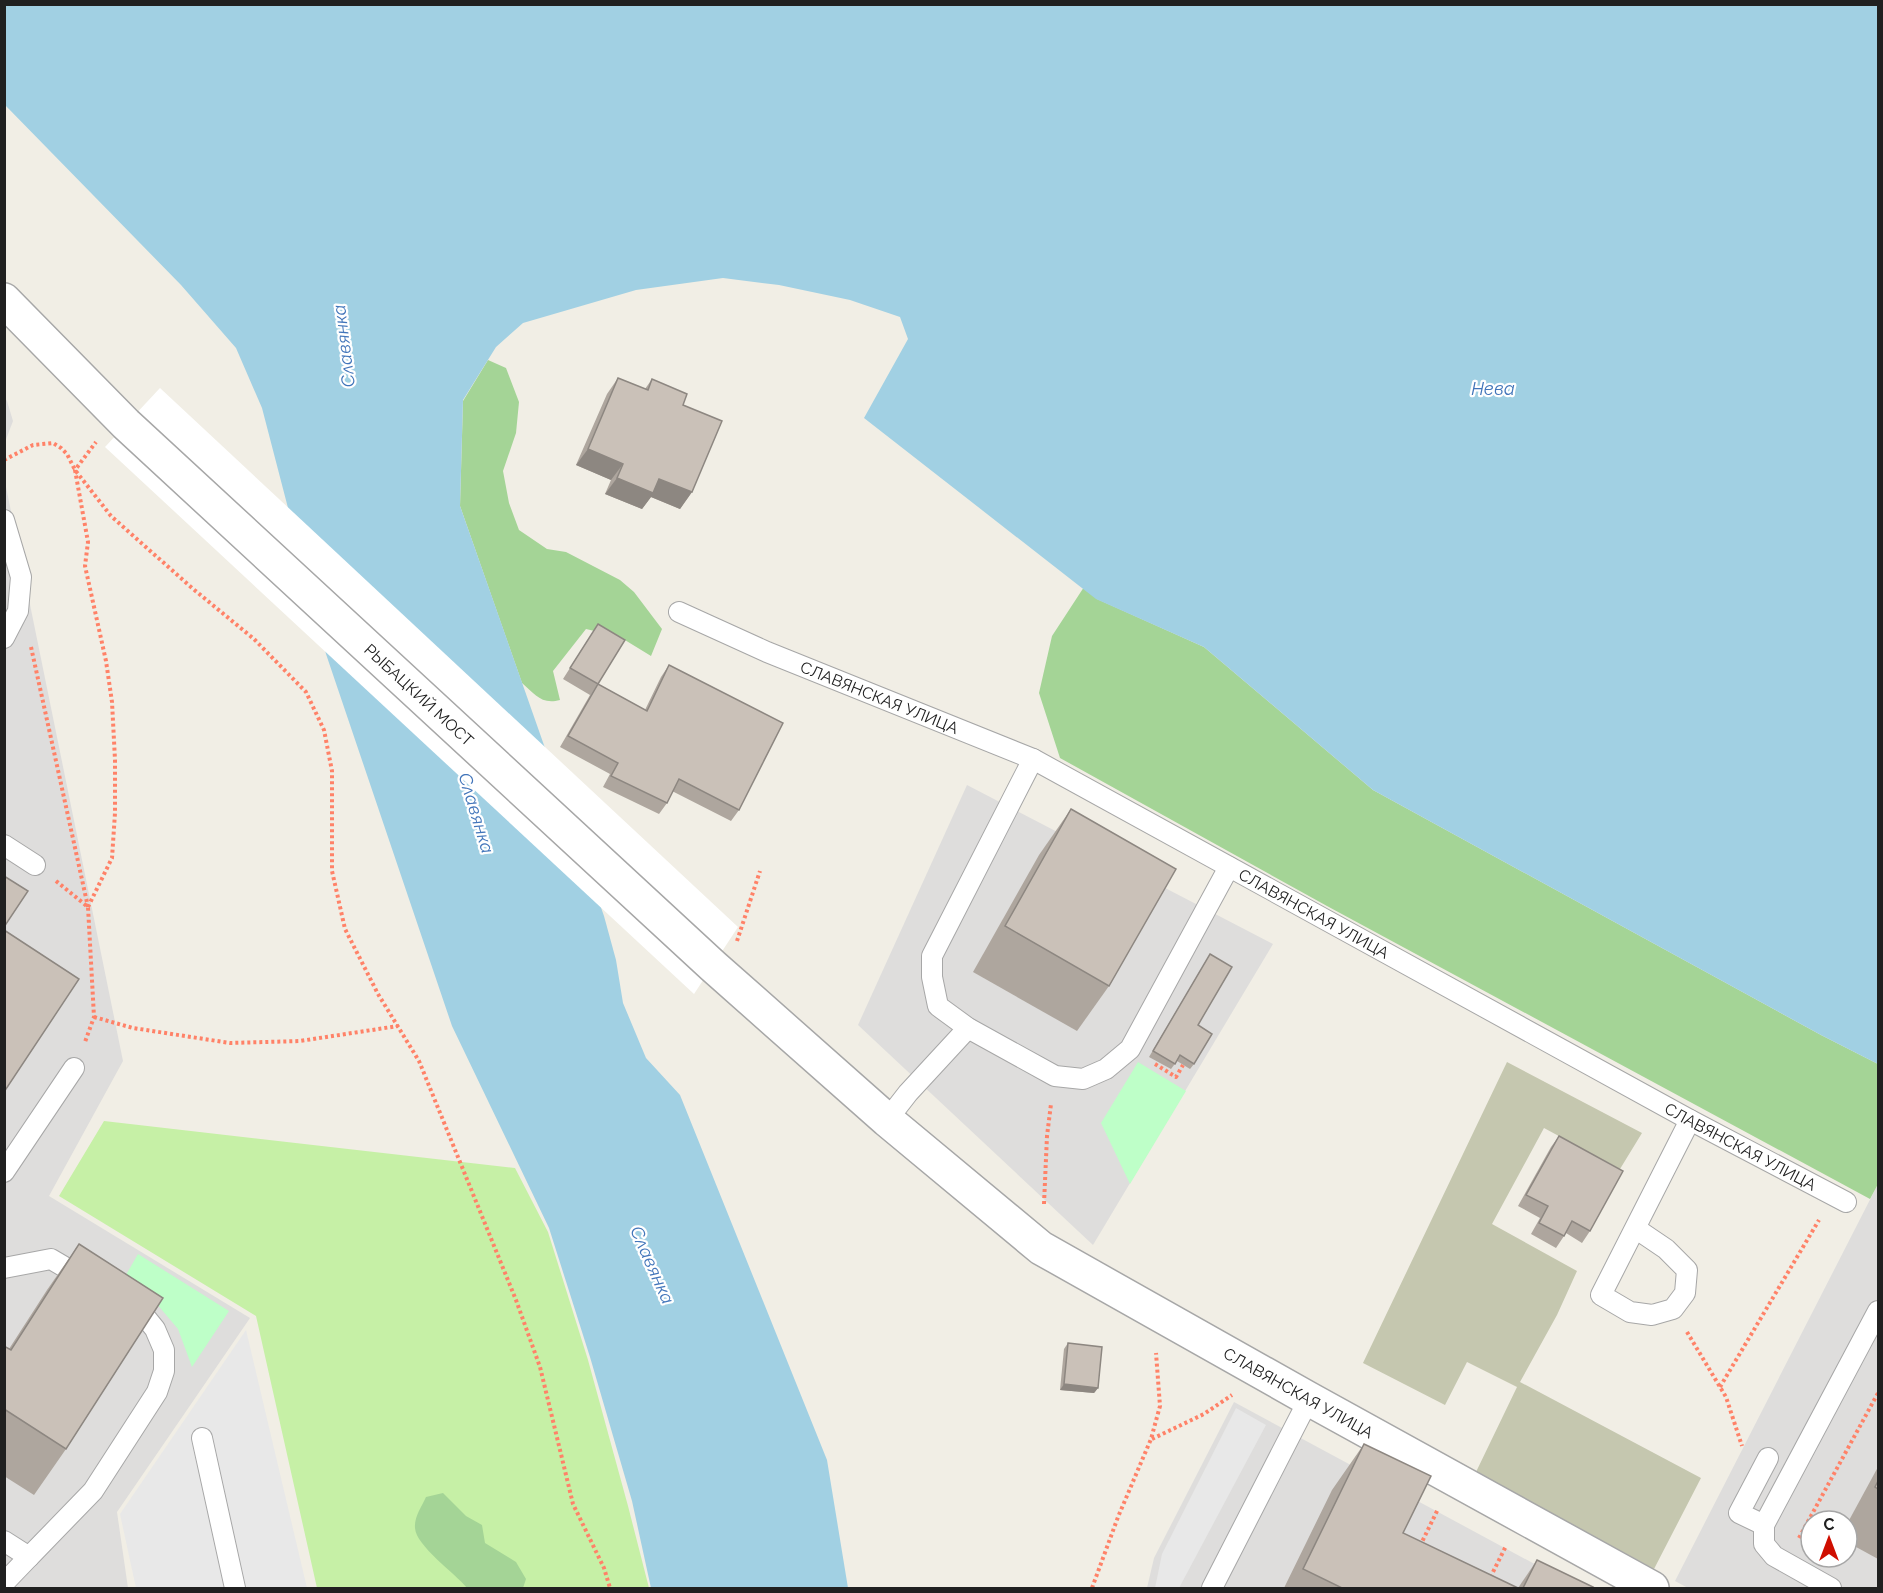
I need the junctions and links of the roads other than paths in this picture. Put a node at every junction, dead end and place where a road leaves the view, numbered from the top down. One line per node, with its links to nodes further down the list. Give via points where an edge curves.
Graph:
1 (4, 300): 9 (street, РЫБАЦКИЙ МОСТ, via 126,424)
2 (4, 520): 4 (lane, via 21,577 18,611)
3 (679, 612): 5 (lane, СЛАВЯНСКАЯ УЛИЦА, via 767,652)
4 (4, 638)
5 (1033, 759): 8 (lane, СЛАВЯНСКАЯ УЛИЦА); 10 (lane, via 932,956 938,1006)
6 (4, 845): 7 (lane)
7 (35, 865)
8 (1229, 867): 10 (lane, via 1130,1049 1106,1070 1083,1079 1055,1076); 13 (lane, СЛАВЯНСКАЯ УЛИЦА)
9 (713, 966): 12 (street, СЛАВЯНСКАЯ УЛИЦА)
10 (968, 1028): 12 (lane)
11 (74, 1068): 14 (lane)
12 (887, 1120): 19 (street, СЛАВЯНСКАЯ УЛИЦА, via 1041,1248)
13 (1690, 1120): 15 (lane, СЛАВЯНСКАЯ УЛИЦА); 16 (lane)
14 (4, 1172)
15 (1840, 1199)
16 (1635, 1228): 16 (lane, via 1601,1295 1630,1312 1653,1315 1672,1309 1684,1293 1687,1270 1666,1249)
17 (4, 1268): 24 (lane, via 51,1258 142,1313 164,1350 158,1392 93,1491)
18 (1878, 1311): 22 (lane)
19 (1309, 1399): 27 (lane); 28 (street, СЛАВЯНСКАЯ УЛИЦА)
20 (202, 1438): 26 (lane)
21 (1768, 1458): 22 (lane, via 1739,1513)
22 (1764, 1525): 29 (lane, via 1764,1544 1774,1556)
23 (4, 1541): 24 (lane)
24 (29, 1557): 25 (lane)
25 (4, 1583)
26 (235, 1588)
27 (1212, 1588)
28 (1652, 1588)
29 (1831, 1588)

